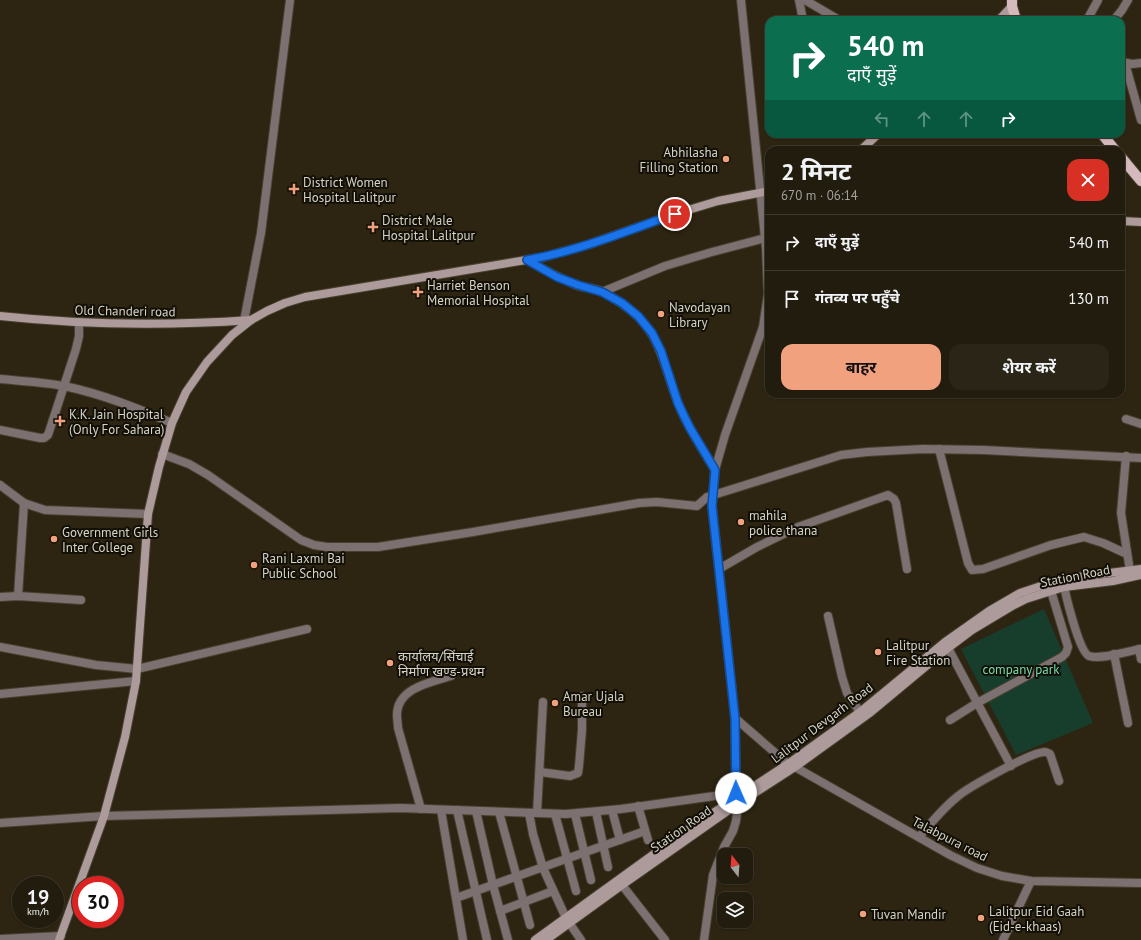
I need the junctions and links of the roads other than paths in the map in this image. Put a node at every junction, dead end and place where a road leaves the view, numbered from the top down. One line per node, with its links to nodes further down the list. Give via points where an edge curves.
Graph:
1 (290, 0): 34 (street, via 261,233)
2 (741, 0): 25 (street)
3 (799, 0): 8 (street)
4 (805, 0): 9 (street)
5 (1098, 0): 12 (street)
6 (1128, 0): 13 (street)
7 (1012, 3): 10 (street); 11 (main road)
8 (802, 16)
9 (832, 16)
10 (1002, 16)
11 (1015, 16)
12 (1089, 16)
13 (1117, 16)
14 (1125, 63): 15 (street)
15 (1141, 63)
16 (1125, 69): 17 (street)
17 (1141, 120)
18 (874, 138): 20 (street)
19 (1105, 138): 21 (main road)
20 (865, 146)
21 (1112, 146)
22 (1125, 162): 23 (main road)
23 (1141, 181)
24 (765, 191): 25 (street)
25 (760, 192): 28 (street); 30 (street, via 718,200 590,244)
26 (1125, 221): 27 (street)
27 (1141, 222)
28 (765, 228)
29 (765, 243): 31 (street, via 712,252 665,266)
30 (527, 260): 31 (street, via 557,277); 34 (street, via 305,297)
31 (602, 292): 46 (street, via 638,316 652,333 661,351 678,403)
32 (0, 316): 35 (street, Old Chanderi road)
33 (765, 318): 46 (street)
34 (247, 320): 35 (street, Old Chanderi road, via 161,324); 39 (street, via 207,362 186,392)
35 (79, 322): 37 (street, via 76,349)
36 (0, 379): 37 (street)
37 (63, 386): 39 (street, via 97,394); 41 (street, via 50,430 44,438)
38 (1126, 419): 40 (street)
39 (172, 423): 42 (street)
40 (1141, 424)
41 (0, 430)
42 (164, 448): 48 (street, via 208,475 301,540 327,547 378,547 639,503 700,503); 50 (street)
43 (939, 449): 44 (street); 48 (street, via 841,455); 51 (street, via 972,570 983,569 1051,545 1084,537)
44 (1126, 456): 45 (street); 51 (street, via 1121,514)
45 (1141, 458)
46 (715, 470): 48 (street)
47 (0, 485): 49 (street)
48 (712, 495): 54 (street)
49 (24, 503): 50 (street, via 45,510); 59 (street)
50 (148, 514): 69 (street)
51 (1127, 554): 55 (street)
52 (907, 569): 54 (street, via 896,503 888,495 798,527)
53 (1141, 569): 55 (street, Lalitpur Devgarh Road)
54 (719, 570): 77 (street)
55 (1130, 571): 57 (street, Lalitpur Devgarh Road)
56 (1141, 575): 57 (street, Station Road, via 1113,581)
57 (1063, 583): 58 (street, Station Road); 67 (street, via 1078,639 1084,651 1088,655 1098,657); 76 (street, Lalitpur Devgarh Road, via 1020,593 989,611 945,642)
58 (1051, 591): 65 (street, Station Road, via 1012,606); 75 (street, via 1068,647 1066,653)
59 (18, 596): 60 (street); 61 (street)
60 (0, 597)
61 (81, 600)
62 (828, 616): 76 (street, via 847,693)
63 (307, 629): 69 (street)
64 (0, 647): 69 (street, via 96,665)
65 (948, 648): 75 (street); 80 (street, Station Road, via 871,712)
66 (1140, 649): 67 (street); 68 (street)
67 (1114, 654): 79 (street)
68 (1141, 659)
69 (137, 669): 71 (street)
70 (452, 676): 86 (street, via 416,687 404,696 398,706 398,728)
71 (136, 680): 72 (street); 96 (street, via 125,736)
72 (0, 694)
73 (582, 696): 82 (street, via 578,773 570,776)
74 (543, 702): 82 (street)
75 (978, 703): 78 (street); 81 (street)
76 (860, 712): 80 (street, Lalitpur Devgarh Road)
77 (735, 718): 80 (street, Talabpura road); 84 (street)
78 (950, 720)
79 (1128, 723)
80 (792, 766): 84 (street, Lalitpur Devgarh Road); 99 (street, Talabpura road)
81 (1011, 766): 83 (street, via 1047,752 1050,754); 99 (street, via 958,795)
82 (540, 772): 93 (street)
83 (1059, 781)
84 (736, 799): 85 (street); 112 (street, Station Road); 119 (street, Lalitpur Devgarh Road, via 690,828); 130 (street, via 736,821 733,831 713,875)
85 (638, 806): 89 (street); 98 (street)
86 (421, 809): 87 (street); 96 (street)
87 (441, 810): 88 (street); 116 (street)
88 (457, 810): 90 (street); 115 (street)
89 (612, 810): 92 (street); 100 (street)
90 (476, 811): 91 (street); 111 (street)
91 (499, 812): 93 (street); 107 (street)
92 (596, 812): 95 (street); 102 (street)
93 (533, 813): 94 (street); 106 (street, via 533,834)
94 (555, 814): 95 (street); 104 (street)
95 (575, 814): 103 (street)
96 (104, 816): 97 (street); 121 (street)
97 (0, 823)
98 (645, 831): 100 (street); 101 (street)
99 (919, 837): 109 (street, Talabpura road, via 977,868)
100 (620, 840): 102 (street)
101 (648, 840)
102 (604, 846): 103 (street); 105 (street)
103 (584, 853): 104 (street); 108 (street)
104 (568, 859): 106 (street); 114 (street)
105 (608, 867)
106 (543, 868): 107 (street); 113 (street)
107 (517, 877): 111 (street); 117 (street)
108 (591, 880)
109 (1031, 881): 110 (street, Talabpura road); 131 (street)
110 (1141, 883)
111 (493, 885): 115 (street); 118 (street)
112 (622, 885): 119 (street, Station Road); 129 (street)
113 (553, 891): 117 (street); 119 (street)
114 (576, 891)
115 (475, 892): 116 (street); 124 (street)
116 (456, 898): 123 (street)
117 (524, 902): 118 (street); 120 (street)
118 (500, 911): 125 (street)
119 (568, 921): 126 (street, Lalitpur Devgarh Road); 127 (street, Station Road); 128 (street)
120 (530, 925)
121 (60, 938): 122 (street)
122 (0, 939)
123 (463, 940)
124 (487, 940)
125 (508, 940)
126 (536, 940)
127 (546, 940)
128 (581, 940)
129 (665, 940)
130 (704, 940)
131 (1003, 940)

